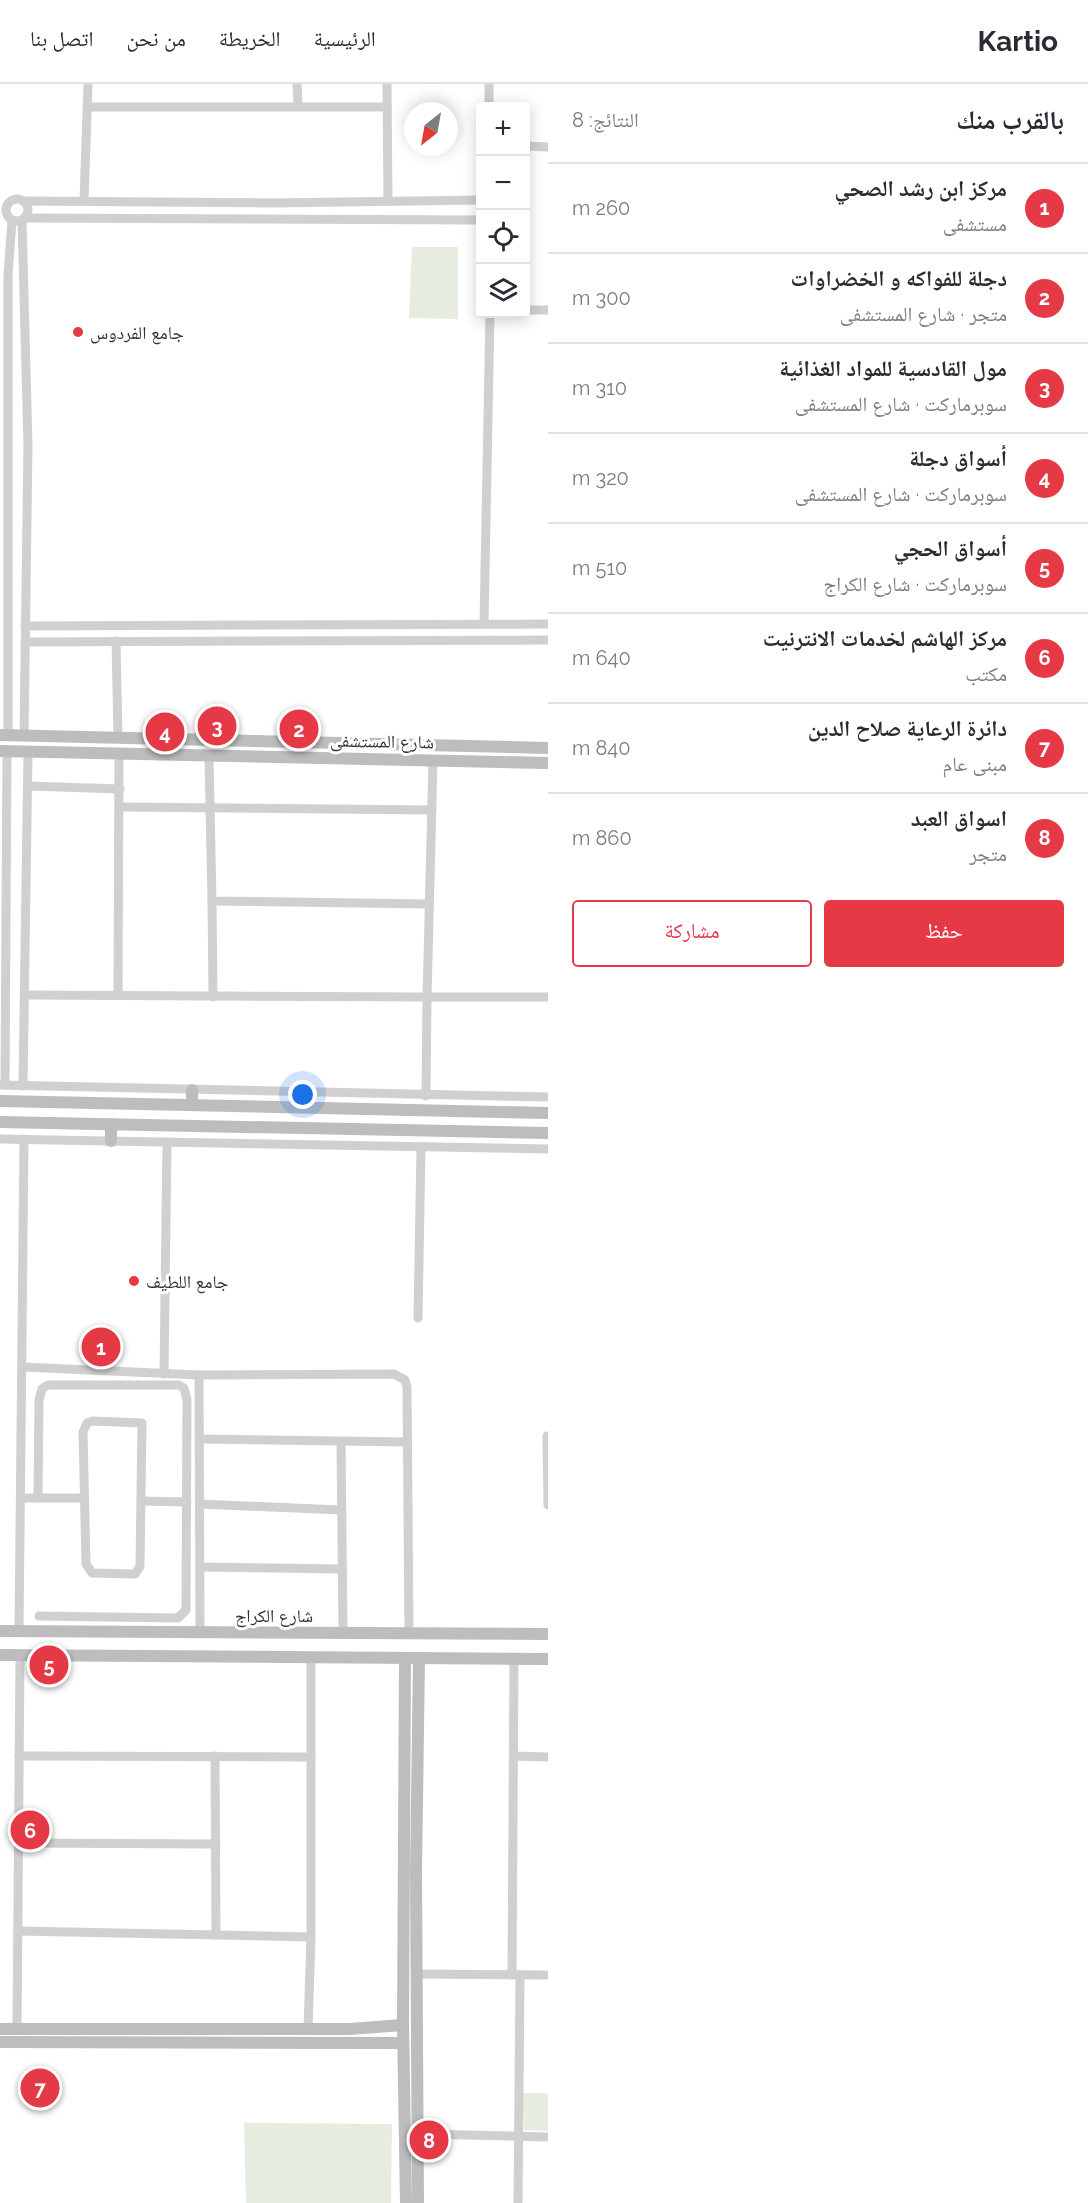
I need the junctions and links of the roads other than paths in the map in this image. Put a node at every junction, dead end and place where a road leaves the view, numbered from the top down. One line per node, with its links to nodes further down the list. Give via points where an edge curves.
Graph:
1 (88, 84): 7 (street)
2 (297, 84): 8 (street)
3 (387, 84): 6 (street)
4 (489, 84): 5 (street)
5 (489, 102)
6 (387, 106): 8 (street); 11 (street)
7 (88, 107): 8 (street); 14 (street)
8 (298, 107)
9 (530, 146): 10 (street)
10 (548, 147)
11 (387, 200): 12 (street); 16 (street)
12 (476, 200)
13 (23, 201): 14 (street); 15 (street); 18 (street, via 28,211)
14 (84, 201): 16 (street)
15 (5, 202): 17 (street)
16 (272, 203): 19 (street)
17 (6, 217): 18 (street); 25 (street)
18 (24, 219): 19 (street); 24 (street)
19 (271, 219): 20 (street)
20 (476, 220)
21 (530, 310): 22 (street)
22 (548, 310)
23 (490, 318): 29 (street)
24 (28, 445): 25 (street); 28 (street)
25 (10, 446): 26 (street)
26 (5, 518): 27 (street)
27 (9, 546): 28 (street); 37 (street)
28 (26, 547): 32 (street)
29 (484, 623): 30 (street); 31 (street)
30 (548, 624)
31 (283, 625): 32 (street); 35 (street)
32 (25, 626): 36 (street)
33 (548, 640): 35 (street)
34 (116, 641): 35 (street); 36 (street); 39 (street)
35 (283, 641)
36 (25, 642): 38 (street)
37 (4, 735): 38 (street, شارع المستشفى)
38 (24, 736): 39 (street, شارع المستشفى)
39 (118, 738): 40 (street, شارع المستشفى)
40 (278, 741): 41 (street, شارع المستشفى); 46 (street)
41 (548, 748)
42 (3, 751): 43 (street, شارع المستشفى); 55 (street)
43 (28, 752): 44 (street, شارع المستشفى); 49 (street)
44 (119, 753): 45 (street, شارع المستشفى); 50 (street)
45 (209, 757): 46 (street, شارع المستشفى); 51 (street)
46 (278, 757): 47 (street, شارع المستشفى)
47 (433, 760): 48 (street, شارع المستشفى); 53 (street)
48 (548, 763)
49 (28, 786): 50 (street); 54 (street)
50 (120, 789): 52 (street)
51 (211, 806): 52 (street); 53 (street); 56 (street)
52 (120, 807): 59 (street)
53 (432, 810): 57 (street)
54 (26, 885): 55 (street); 58 (street)
55 (6, 886): 63 (street)
56 (212, 901): 57 (street); 60 (street)
57 (429, 904): 61 (street)
58 (25, 995): 59 (street); 64 (street)
59 (117, 995): 60 (street)
60 (213, 997): 61 (street)
61 (427, 997): 62 (street); 66 (street)
62 (548, 997)
63 (3, 1085): 64 (street)
64 (23, 1086): 65 (street)
65 (192, 1090): 66 (street); 69 (street)
66 (426, 1096): 67 (street)
67 (548, 1097)
68 (0, 1101): 69 (street)
69 (192, 1105): 70 (street)
70 (476, 1111): 71 (street); 74 (street)
71 (548, 1113)
72 (0, 1122): 73 (street)
73 (111, 1124): 74 (street); 78 (street)
74 (476, 1131): 75 (street)
75 (548, 1133)
76 (0, 1139): 77 (street)
77 (24, 1139): 78 (street); 83 (street)
78 (111, 1141): 79 (street)
79 (167, 1142): 80 (street); 84 (street)
80 (421, 1147): 81 (street); 82 (street)
81 (548, 1149)
82 (418, 1318)
83 (23, 1367): 84 (street); 90 (street)
84 (164, 1374): 85 (street)
85 (199, 1375): 87 (street); 88 (street, via 394,1374 405,1380)
86 (547, 1436): 96 (street)
87 (200, 1439): 89 (street); 95 (street)
88 (406, 1442): 89 (street); 105 (street)
89 (341, 1443): 97 (street)
90 (22, 1498): 91 (street); 102 (street)
91 (38, 1498): 92 (street); 94 (street, via 42,1389 48,1385 178,1385 184,1388 187,1400)
92 (84, 1498): 93 (street, via 86,1564 92,1573 100,1575 138,1572); 93 (street, via 83,1432 87,1422 142,1423)
93 (141, 1501): 94 (street)
94 (187, 1502): 100 (street, via 183,1615)
95 (200, 1504): 97 (street); 98 (street)
96 (548, 1505)
97 (341, 1510): 99 (street)
98 (200, 1567): 99 (street); 103 (street)
99 (342, 1569): 104 (street)
100 (39, 1616)
101 (0, 1632): 102 (street, شارع الكراج)
102 (19, 1632): 103 (street, شارع الكراج)
103 (200, 1633): 104 (street, شارع الكراج)
104 (343, 1633): 105 (street, شارع الكراج)
105 (409, 1633): 106 (street, شارع الكراج)
106 (548, 1634)
107 (0, 1655): 108 (street)
108 (20, 1655): 109 (street); 114 (street)
109 (311, 1658): 110 (street); 117 (street)
110 (405, 1659): 111 (street); 121 (street)
111 (419, 1659): 112 (street); 121 (street)
112 (514, 1659): 113 (street); 116 (street)
113 (548, 1659)
114 (19, 1756): 115 (street); 119 (street)
115 (215, 1756): 117 (street); 120 (street)
116 (514, 1756): 118 (street); 126 (street)
117 (311, 1757): 124 (street)
118 (548, 1757)
119 (19, 1843): 120 (street); 122 (street)
120 (216, 1844): 123 (street)
121 (410, 1872): 125 (street); 128 (street)
122 (18, 1931): 123 (street); 130 (street)
123 (216, 1935): 124 (street)
124 (311, 1936): 132 (street)
125 (417, 1974): 126 (street); 139 (street)
126 (516, 1975): 127 (street); 140 (street)
127 (548, 1975)
128 (403, 2025): 133 (street); 138 (street)
129 (0, 2029): 130 (street)
130 (17, 2029): 131 (street)
131 (66, 2029): 134 (street); 136 (street, via 72,2035)
132 (308, 2029): 133 (street); 134 (street)
133 (349, 2029): 137 (street)
134 (87, 2035): 136 (street); 137 (street)
135 (0, 2042): 136 (street)
136 (65, 2042)
137 (349, 2042): 138 (street)
138 (403, 2043): 142 (street)
139 (420, 2134): 140 (street); 142 (street)
140 (517, 2136): 141 (street); 145 (street)
141 (548, 2137)
142 (412, 2175): 143 (street); 144 (street)
143 (406, 2203)
144 (418, 2203)
145 (518, 2203)

